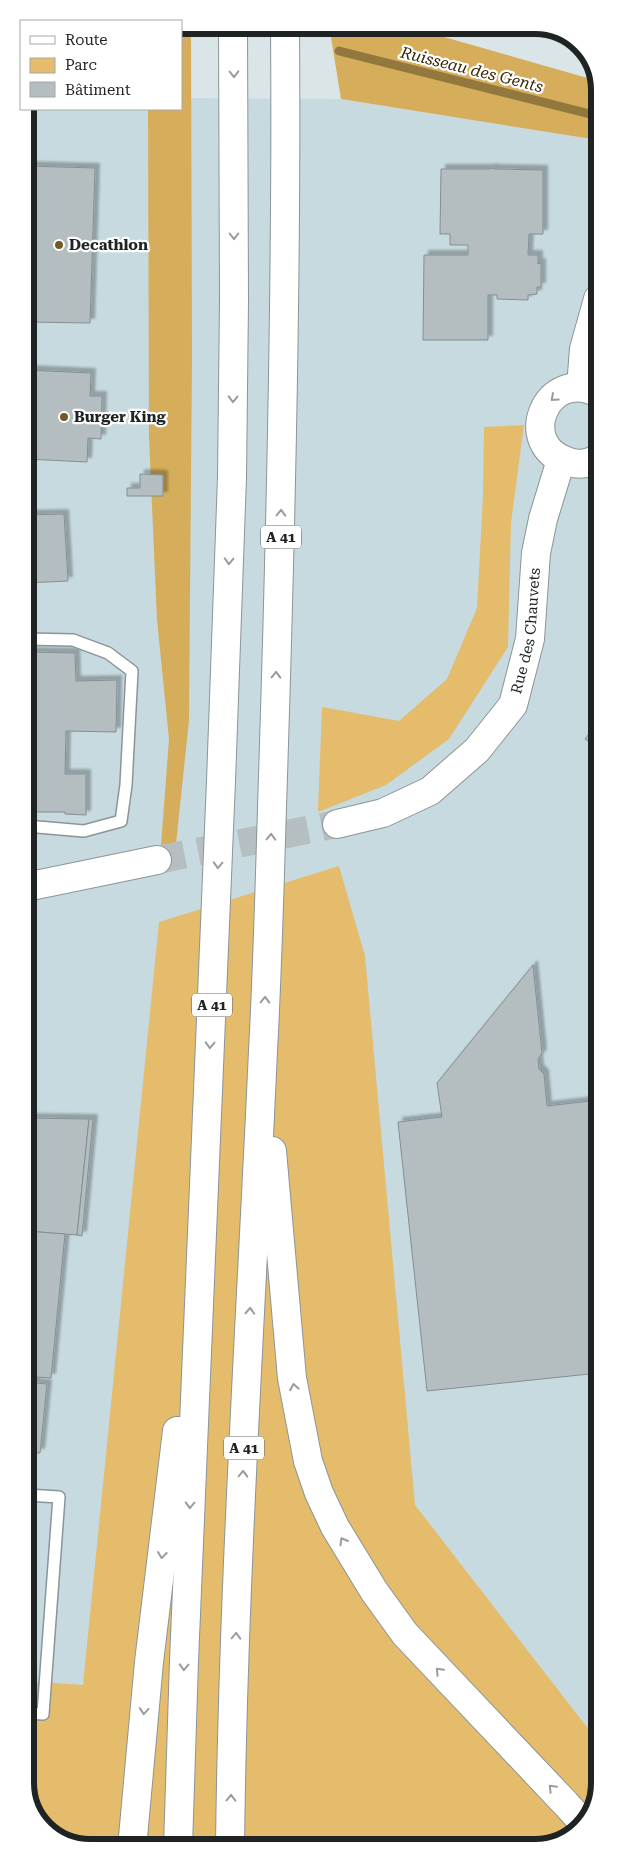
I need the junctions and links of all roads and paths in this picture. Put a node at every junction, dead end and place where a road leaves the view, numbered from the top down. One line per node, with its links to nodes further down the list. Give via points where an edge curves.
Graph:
1 (233, 34): 13 (main road, A 41, one-way to 13, via 232,477)
2 (285, 34): 12 (main road, A 41, one-way to 2, via 280,552)
3 (591, 324): 4 (main road, via 584,350)
4 (590, 390): 5 (main road, one-way to 5, via 571,388 556,394 541,415 545,446)
5 (561, 460): 6 (main road, via 584,464); 8 (main road, Rue des Chauvets, via 536,553 530,639 513,705 477,750 430,791 384,813)
6 (591, 461)
7 (34, 639): 9 (lane, via 73,640 108,653 132,671 126,785 120,821 84,831)
8 (337, 824)
9 (34, 827)
10 (157, 860): 11 (main road)
11 (34, 885)
12 (264, 1048): 16 (main road, one-way to 12, via 405,1634 353,1559 320,1493 308,1461 292,1378); 19 (main road, A 41, one-way to 12, via 249,1316)
13 (202, 1229): 17 (main road, one-way to 17, via 149,1662); 18 (main road, A 41, one-way to 18)
14 (34, 1495): 15 (lane, via 59,1497 43,1714)
15 (34, 1713)
16 (579, 1818)
17 (133, 1839)
18 (178, 1839)
19 (230, 1839)

